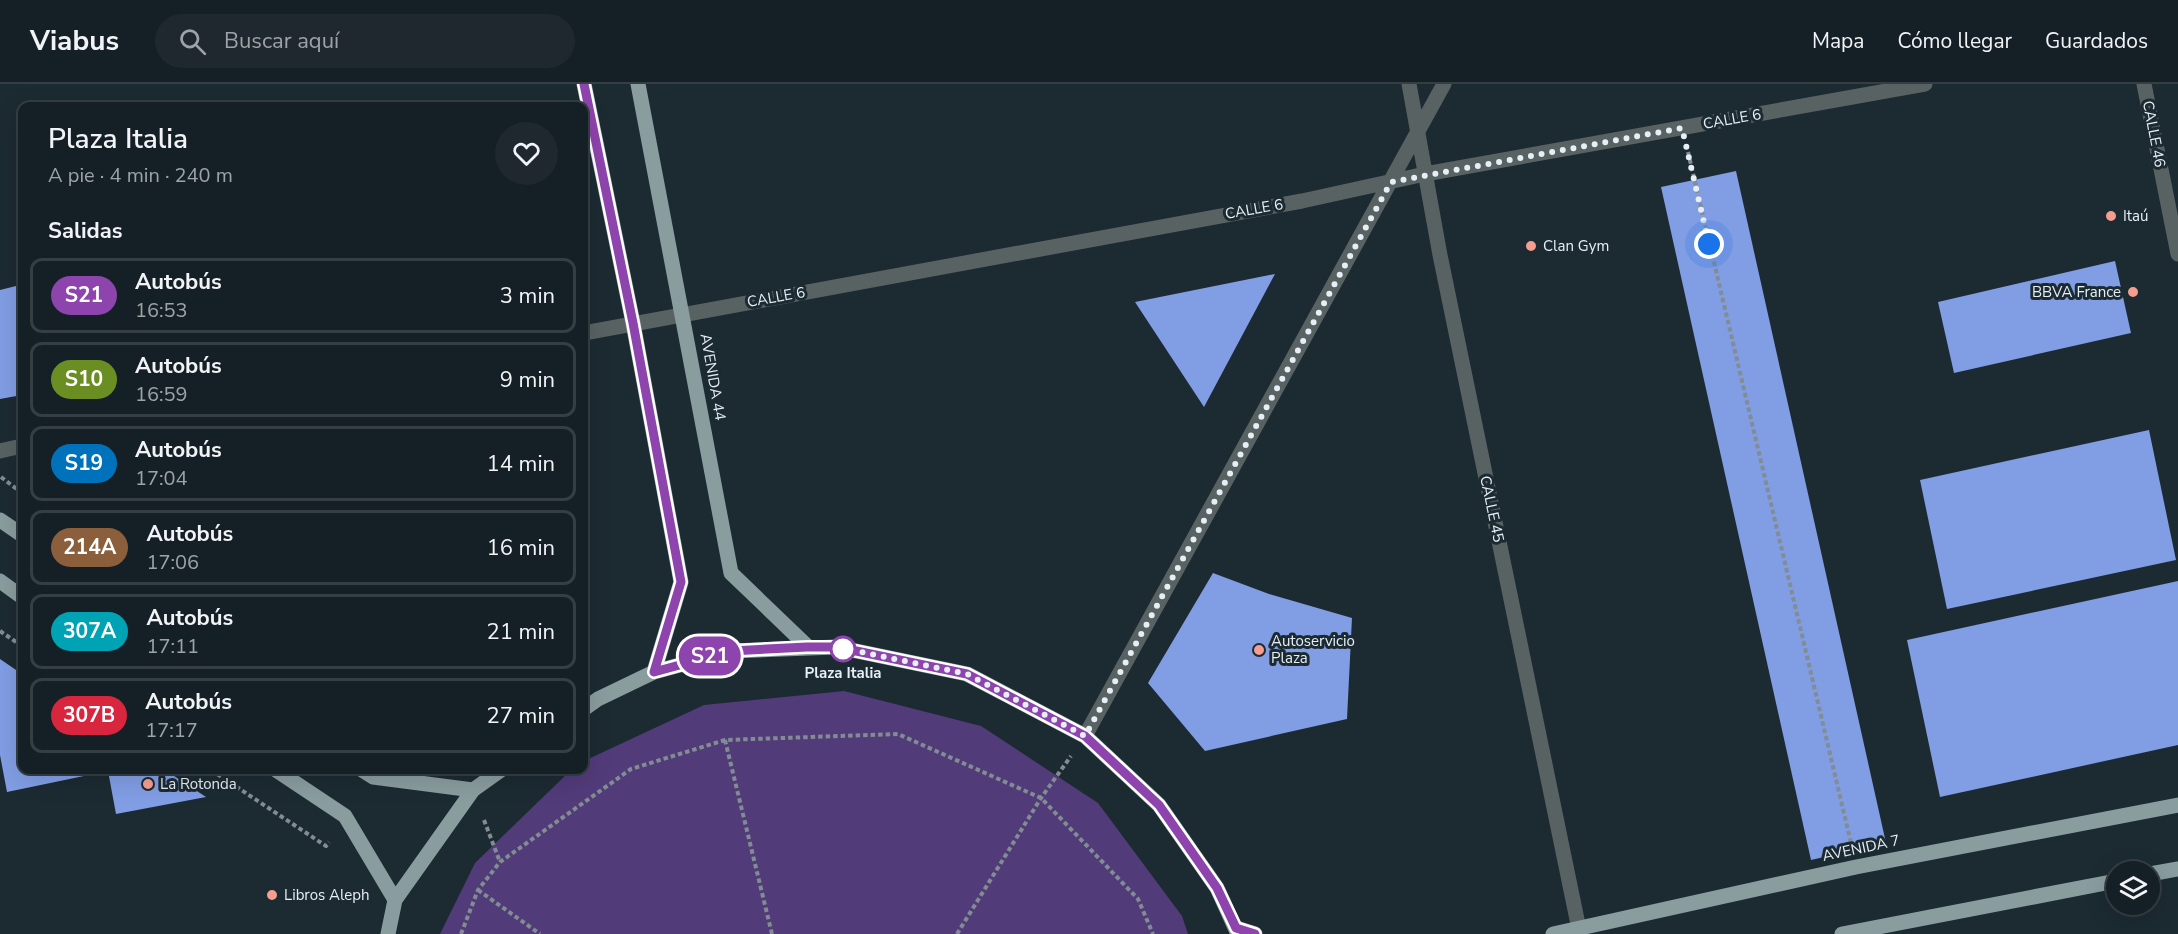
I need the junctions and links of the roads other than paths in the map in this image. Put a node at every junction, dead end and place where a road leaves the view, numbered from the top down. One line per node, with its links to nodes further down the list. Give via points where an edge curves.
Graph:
1 (584, 84): 7 (main road)
2 (638, 84): 13 (main road, AVENIDA 44)
3 (1409, 84): 9 (street, CALLE 45)
4 (1444, 84): 9 (street)
5 (1925, 84): 10 (street, CALLE 6)
6 (2144, 84): 12 (street, CALLE 46)
7 (588, 102)
8 (588, 104): 14 (main road)
9 (1417, 134): 10 (street, CALLE 45); 11 (street)
10 (1425, 174): 11 (street, CALLE 6); 36 (street, CALLE 45)
11 (1391, 182): 13 (street, CALLE 6); 25 (street)
12 (2178, 254)
13 (683, 314): 14 (street, CALLE 6); 22 (main road, AVENIDA 44, via 731,573)
14 (633, 323): 15 (street, CALLE 6); 23 (main road, via 681,582)
15 (588, 332)
16 (18, 447): 17 (street)
17 (0, 451)
18 (0, 520): 19 (main road)
19 (18, 532)
20 (0, 581): 21 (main road)
21 (18, 594)
22 (807, 647): 23 (main road, via 731,651); 25 (main road, via 837,647 967,674)
23 (654, 672): 24 (main road)
24 (588, 706)
25 (1085, 736): 35 (main road, via 1159,805 1217,888)
26 (282, 774): 34 (main road, via 345,816)
27 (368, 774): 29 (main road)
28 (495, 774): 29 (main road)
29 (473, 790): 34 (main road)
30 (2178, 805): 36 (main road, AVENIDA 7, via 1856,867)
31 (2178, 869): 32 (main road)
32 (2160, 872)
33 (2106, 883): 40 (main road)
34 (395, 900): 37 (main road)
35 (1237, 931): 38 (main road)
36 (1579, 931): 39 (main road, AVENIDA 7)
37 (388, 934)
38 (1255, 934)
39 (1553, 934)
40 (1842, 934)

